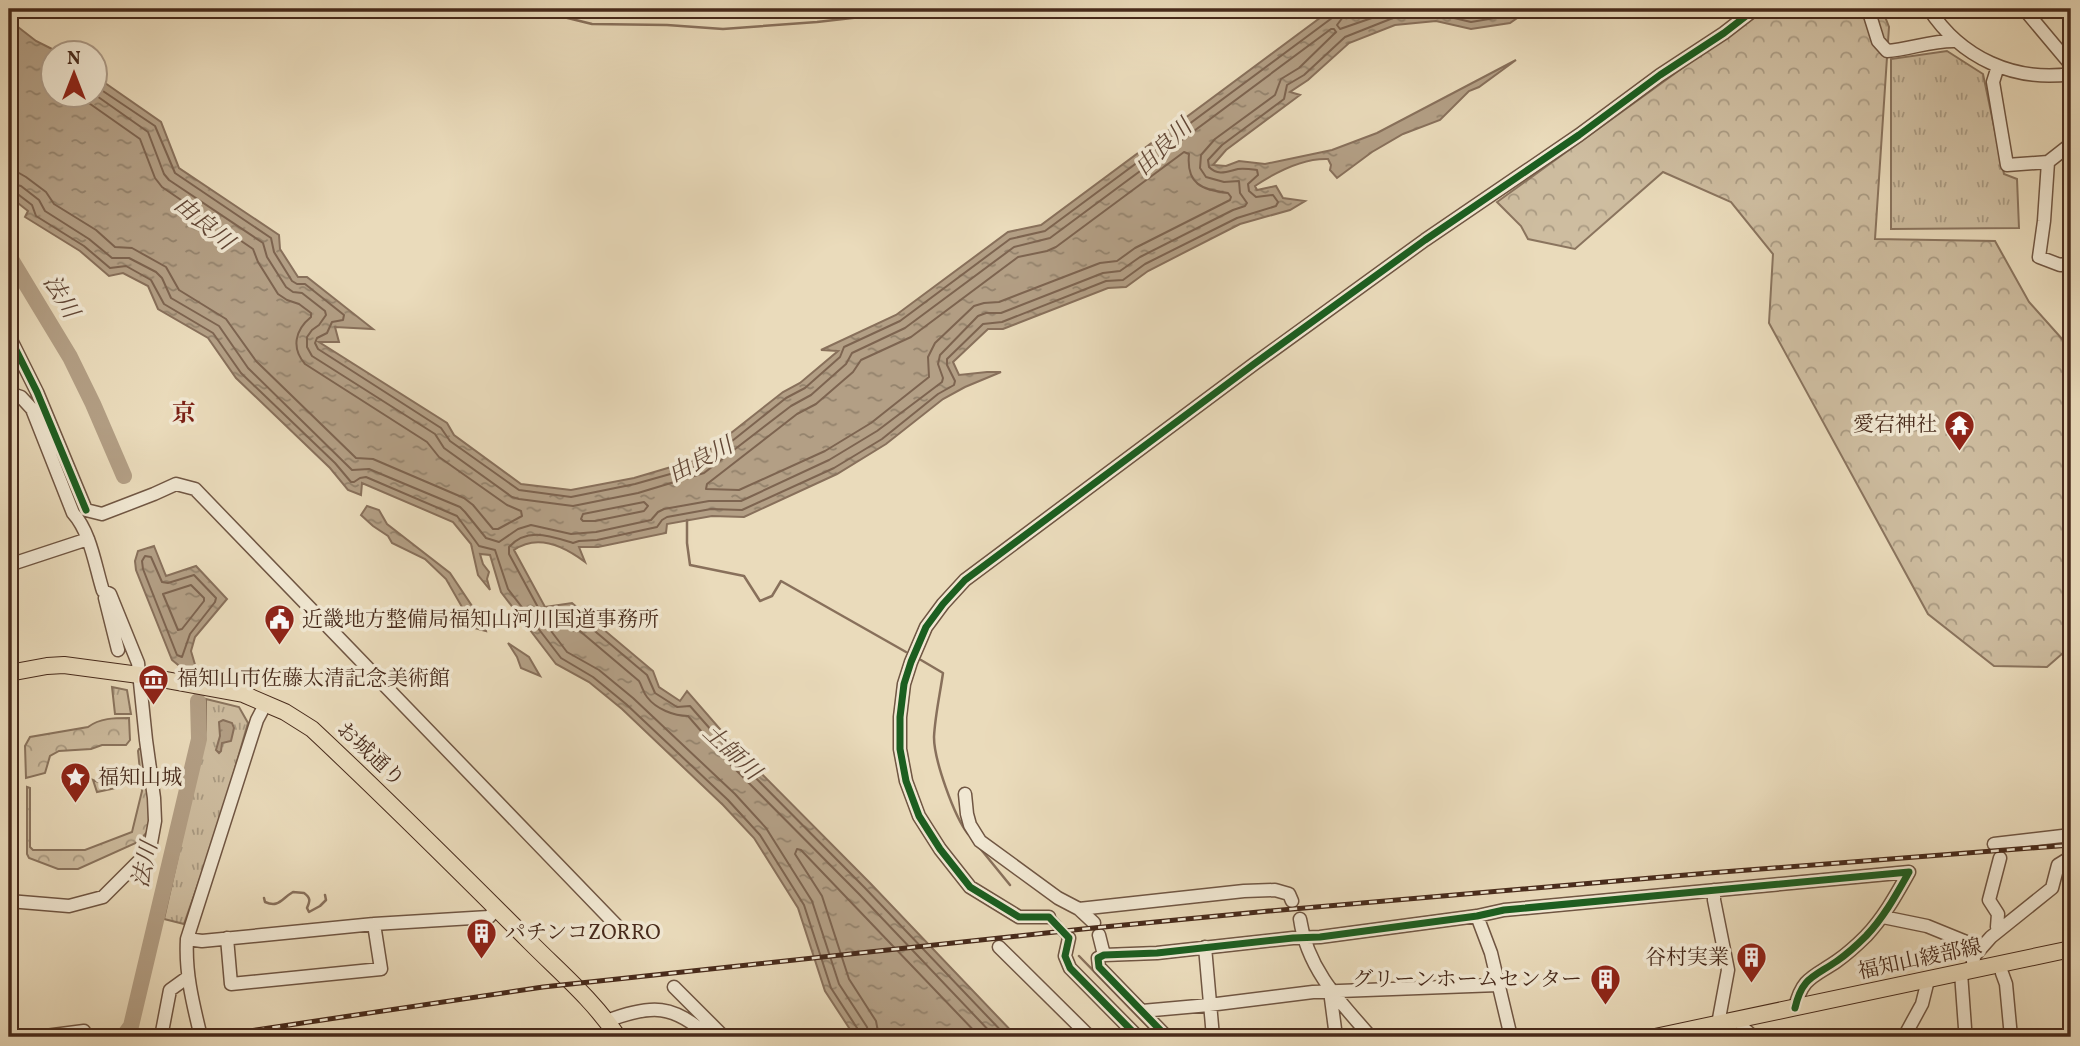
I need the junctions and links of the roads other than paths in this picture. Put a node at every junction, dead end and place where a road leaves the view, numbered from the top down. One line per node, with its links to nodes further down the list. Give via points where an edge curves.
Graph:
1 (1755, 9): 33 (street, via 1424,240 965,580 943,604 926,627 904,684 900,749 906,781 919,816 970,887 1019,917)
2 (1868, 9): 5 (street, via 1878,41 1887,51)
3 (1929, 9): 5 (street)
4 (2024, 9): 6 (street)
5 (1956, 41): 7 (street)
6 (2071, 65)
7 (1998, 66): 8 (street, via 2052,77); 10 (street, via 1993,82 2007,165)
8 (2071, 74)
9 (2071, 144): 10 (street)
10 (2048, 162): 11 (street, via 2039,257 2060,265)
11 (2071, 263)
12 (9, 336): 14 (street, via 29,374)
13 (9, 393): 14 (street, via 21,397 32,409 73,513)
14 (83, 516): 15 (street); 37 (street, via 102,514 176,484 195,489)
15 (88, 539): 16 (street); 17 (street)
16 (9, 565)
17 (103, 591): 18 (street); 20 (street, via 110,594)
18 (118, 650)
19 (9, 673): 20 (main road, お城通り, via 64,665)
20 (139, 675): 21 (main road, お城通り, via 243,694); 28 (street, via 155,798 154,832 146,854 103,897 93,901 69,906)
21 (266, 703): 30 (main road, お城通り, via 312,729); 42 (street)
22 (965, 793): 31 (street, via 970,825 980,841)
23 (2071, 835): 24 (street)
24 (1994, 844)
25 (2071, 857): 38 (street, via 2058,865 2052,888)
26 (2000, 858): 38 (street, via 1989,900 1998,914)
27 (1714, 890): 32 (street); 34 (street, via 1909,872); 60 (street, via 1727,970)
28 (9, 901)
29 (1292, 901): 31 (street, via 1289,894 1275,890 1244,891)
30 (497, 908): 36 (street, via 489,916); 59 (main road, お城通り)
31 (1079, 909): 47 (street, via 1096,929)
32 (1477, 916): 40 (street); 52 (street)
33 (1049, 917)
34 (1883, 918): 45 (street, via 1927,926); 56 (street, via 1865,938 1813,975 1798,994)
35 (1300, 919): 40 (street)
36 (374, 924): 41 (street); 41 (street, via 381,968 231,984)
37 (619, 929)
38 (1999, 930): 45 (street)
39 (1069, 937): 69 (street, via 1065,956 1070,968)
40 (1302, 937): 44 (street); 54 (street)
41 (227, 938): 42 (street)
42 (187, 939): 50 (street)
43 (999, 947): 68 (street)
44 (1205, 947): 47 (street); 55 (street)
45 (1981, 948): 48 (street)
46 (2071, 949): 48 (main road, 福知山綾部線)
47 (1104, 955): 57 (street, via 1098,958 1099,967)
48 (1968, 971): 51 (main road, 福知山綾部線); 78 (street)
49 (2002, 973): 79 (street)
50 (188, 977): 63 (street, via 170,990); 64 (street)
51 (1928, 980): 56 (main road, 福知山綾部線); 77 (street, via 1922,1004)
52 (1498, 985): 54 (street); 74 (street)
53 (674, 987): 67 (street)
54 (1330, 991): 55 (street); 72 (street); 73 (street)
55 (1209, 1005): 57 (street); 71 (street)
56 (1795, 1008): 58 (main road, 福知山綾部線)
57 (1142, 1012): 70 (street)
58 (1741, 1019): 60 (main road, 福知山綾部線); 76 (street, via 1743,1028)
59 (607, 1021): 65 (main road, お城通り); 66 (street, via 661,1010 692,1022)
60 (1707, 1029): 75 (main road, 福知山綾部線)
61 (38, 1037): 62 (street, via 84,1031)
62 (85, 1037)
63 (161, 1037)
64 (201, 1037)
65 (618, 1037)
66 (709, 1037)
67 (724, 1037)
68 (1090, 1037)
69 (1138, 1037)
70 (1167, 1037)
71 (1213, 1037)
72 (1332, 1037)
73 (1371, 1037)
74 (1511, 1037)
75 (1655, 1037)
76 (1754, 1037)
77 (1904, 1037)
78 (1964, 1037)
79 (2011, 1037)

